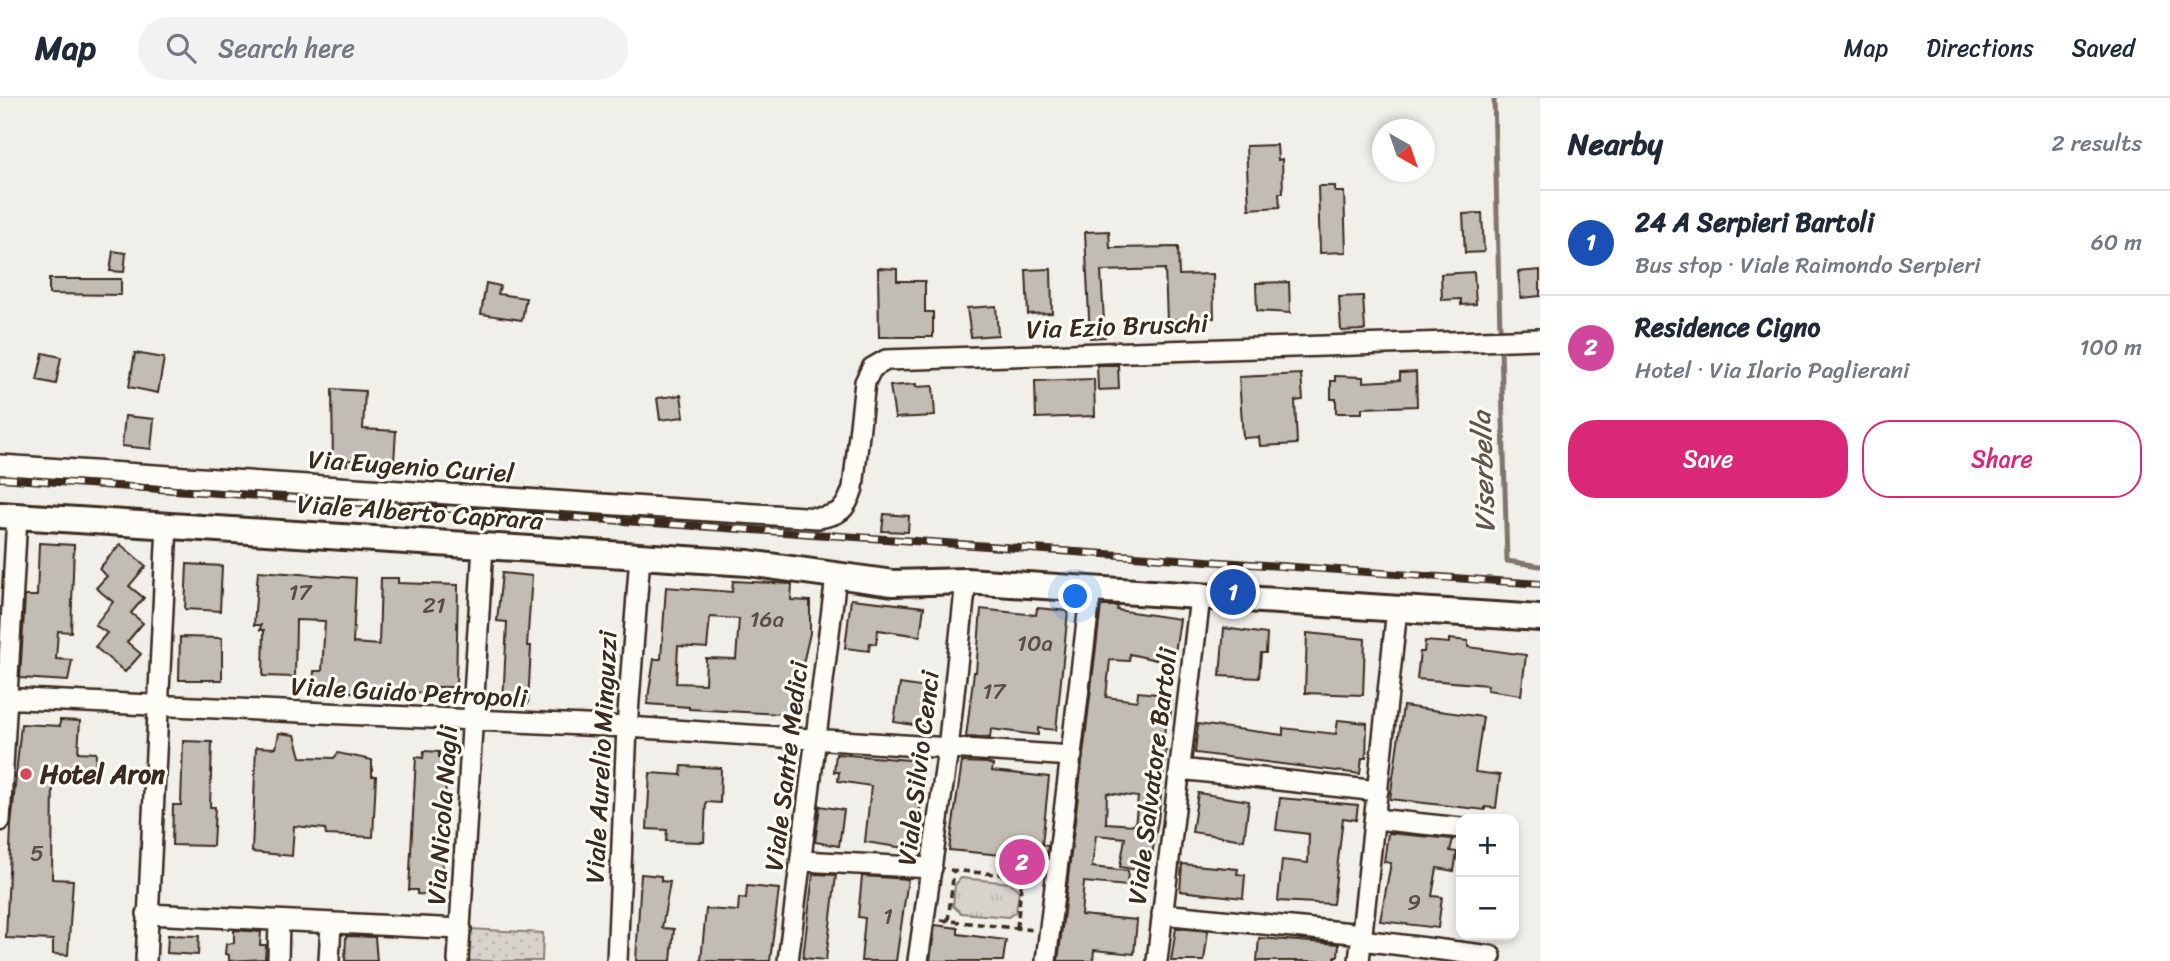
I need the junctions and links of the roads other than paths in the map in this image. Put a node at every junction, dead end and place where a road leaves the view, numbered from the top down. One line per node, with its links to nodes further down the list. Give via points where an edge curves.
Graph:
1 (1540, 339): 4 (street, Via Ezio Bruschi, via 886,360 872,369 865,382 848,505 837,515)
2 (0, 465): 4 (street, Via Eugenio Curiel)
3 (8, 515): 5 (street, Viale Alberto Caprara); 14 (street)
4 (818, 518)
5 (167, 525): 6 (street, Viale Alberto Caprara); 15 (street)
6 (483, 546): 7 (street, Viale Alberto Caprara); 16 (street, Via Nicola Nagli)
7 (640, 556): 8 (street, Viale Alberto Caprara, via 748,563); 17 (street, Viale Aurelio Minguzzi)
8 (836, 577): 9 (street, Viale Alberto Caprara, via 893,583); 18 (street, Viale Sante Medici)
9 (966, 581): 10 (street, Viale Alberto Caprara); 19 (street, Viale Silvio Cenci)
10 (1091, 589): 11 (street, Viale Alberto Caprara); 20 (street)
11 (1200, 597): 12 (street, Viale Alberto Caprara); 21 (street, Viale Salvatore Bartoli)
12 (1397, 609): 13 (street, Viale Alberto Caprara); 22 (street)
13 (1540, 618)
14 (3, 699): 15 (street, Viale Guido Petropoli); 24 (street)
15 (159, 705): 16 (street, Viale Guido Petropoli); 28 (street)
16 (475, 722): 17 (street, Viale Guido Petropoli); 32 (street, Via Nicola Nagli)
17 (627, 727): 18 (street, Viale Guido Petropoli); 39 (street, Viale Aurelio Minguzzi)
18 (815, 739): 19 (street, Viale Guido Petropoli); 26 (street, Viale Sante Medici)
19 (948, 749): 20 (street, Viale Guido Petropoli); 27 (street, Viale Silvio Cenci)
20 (1072, 756): 42 (street)
21 (1180, 769): 22 (street); 29 (street, Viale Salvatore Bartoli)
22 (1378, 791): 23 (street)
23 (1375, 819): 25 (street); 33 (street)
24 (0, 821)
25 (1456, 827)
26 (802, 861): 27 (street); 40 (street, Viale Sante Medici)
27 (932, 868): 41 (street, Viale Silvio Cenci)
28 (148, 914): 30 (street); 35 (street)
29 (1162, 914): 33 (street); 43 (street, Viale Salvatore Bartoli)
30 (279, 921): 31 (street); 36 (street)
31 (331, 924): 32 (street); 37 (street)
32 (461, 929): 38 (street, Via Nicola Nagli)
33 (1362, 937): 34 (street); 44 (street)
34 (1491, 956)
35 (146, 961)
36 (278, 961)
37 (329, 961)
38 (458, 961)
39 (617, 961)
40 (788, 961)
41 (918, 961)
42 (1046, 961)
43 (1157, 961)
44 (1359, 961)

